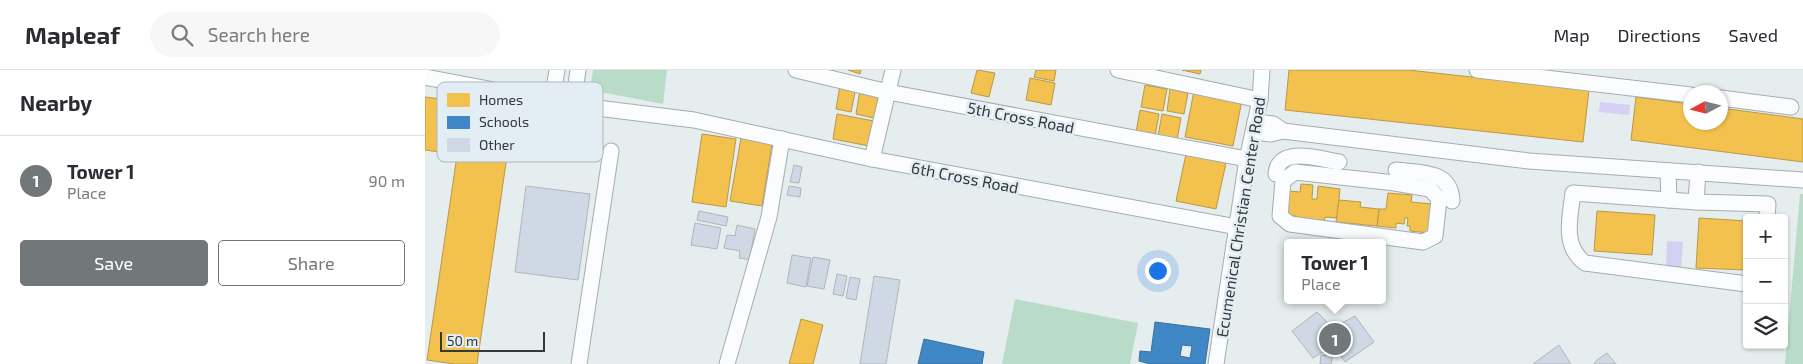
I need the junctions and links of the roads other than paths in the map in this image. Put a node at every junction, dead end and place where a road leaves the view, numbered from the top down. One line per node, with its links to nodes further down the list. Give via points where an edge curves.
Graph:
1 (796, 70): 8 (street, 5th Cross Road)
2 (893, 70): 8 (street)
3 (1118, 70): 11 (street)
4 (1262, 70): 11 (street, Ecumenical Christian Center Road)
5 (1477, 70): 9 (street)
6 (425, 76): 7 (street, 6th Cross Road)
7 (455, 82)
8 (888, 92): 19 (street, 5th Cross Road); 20 (street)
9 (1683, 94)
10 (1728, 99): 12 (street)
11 (1260, 100): 14 (street, Ecumenical Christian Center Road)
12 (1791, 107)
13 (603, 109): 16 (street, 6th Cross Road, via 693,120)
14 (1255, 127): 15 (street, via 1273,124 1283,130); 19 (street, Ecumenical Christian Center Road)
15 (1341, 139): 17 (street); 21 (street)
16 (781, 140): 20 (street, 6th Cross Road); 36 (street, via 769,217)
17 (1398, 146): 22 (street); 25 (street)
18 (611, 151): 35 (street)
19 (1247, 159): 32 (street, Ecumenical Christian Center Road)
20 (872, 160): 32 (street, 6th Cross Road)
21 (1338, 169): 24 (street, via 1291,156 1280,162); 25 (street); 25 (street, via 1295,172 1283,181 1280,216 1290,224 1423,242 1435,236 1439,200 1430,189)
22 (1668, 172): 23 (street); 28 (street)
23 (1698, 172): 26 (street); 30 (street)
24 (1276, 174)
25 (1395, 176): 29 (street, via 1436,174 1447,184)
26 (1803, 180)
27 (1573, 193): 28 (street); 33 (street, via 1568,191 1565,197); 34 (street, via 1569,240 1577,258 1585,263)
28 (1669, 200): 30 (street)
29 (1452, 201)
30 (1696, 202): 31 (street, via 1768,204)
31 (1768, 214)
32 (1237, 227): 37 (street, Ecumenical Christian Center Road)
33 (1563, 227)
34 (1743, 283)
35 (579, 364)
36 (727, 364)
37 (1217, 364)

